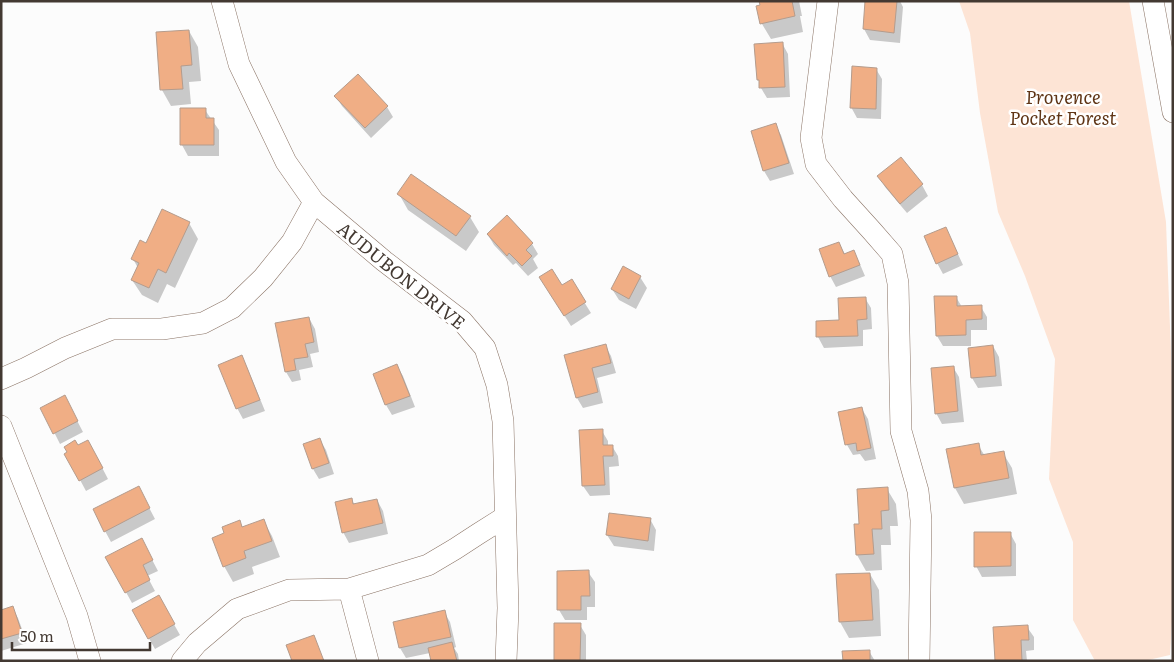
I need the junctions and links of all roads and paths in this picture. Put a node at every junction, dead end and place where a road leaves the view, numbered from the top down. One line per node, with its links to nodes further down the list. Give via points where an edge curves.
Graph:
1 (222, 1): 5 (street, AUDUBON DRIVE, via 239,64 286,162)
2 (828, 1): 14 (street, via 811,138 816,164 892,254 898,283 902,431 918,490 921,520)
3 (1153, 1): 4 (street)
4 (1173, 112)
5 (314, 202): 6 (street, via 292,242 263,278 232,308 203,323 162,329 112,329); 8 (street, AUDUBON DRIVE, via 462,321 485,348 497,385 503,421)
6 (1, 379)
7 (1, 426): 10 (street, via 77,616)
8 (505, 517): 9 (street, via 428,565); 13 (street, AUDUBON DRIVE)
9 (349, 589): 11 (street, via 289,590 237,609); 12 (street)
10 (90, 661)
11 (182, 661)
12 (368, 661)
13 (506, 661)
14 (919, 661)

